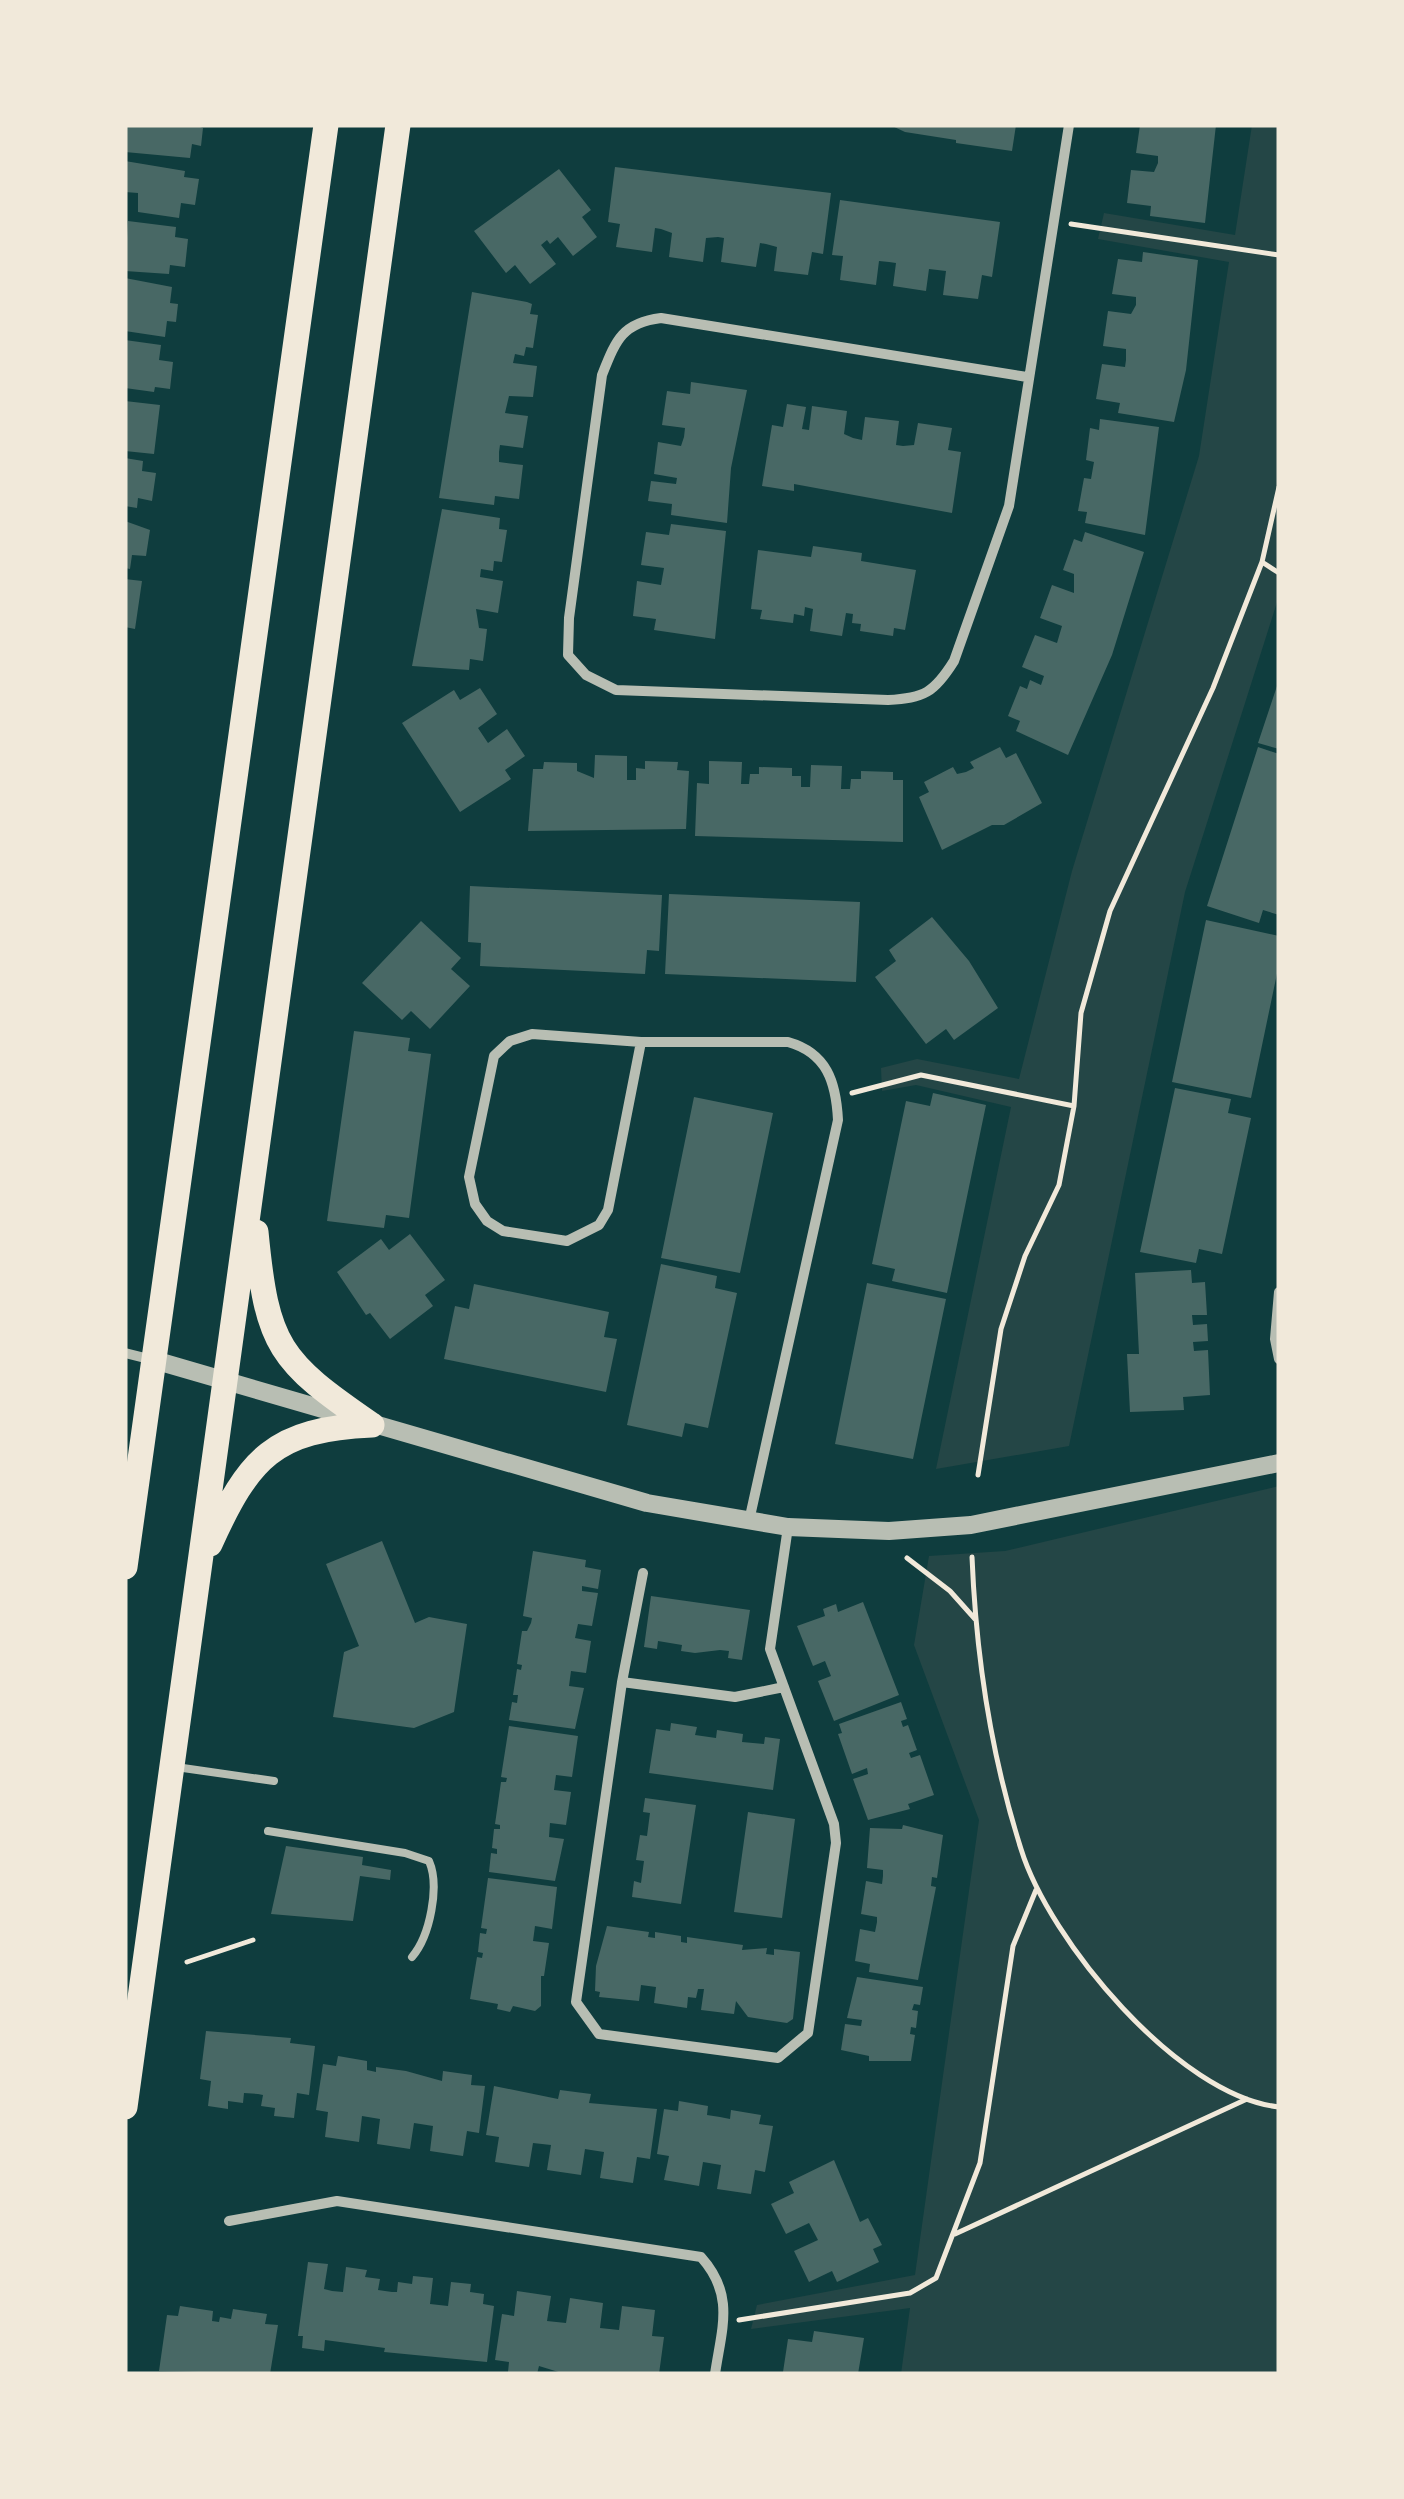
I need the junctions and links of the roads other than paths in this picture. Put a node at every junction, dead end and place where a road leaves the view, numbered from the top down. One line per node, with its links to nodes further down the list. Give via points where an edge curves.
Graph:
1 (326, 125): 10 (main road)
2 (398, 125): 6 (main road)
3 (1069, 125): 4 (street)
4 (1026, 377): 4 (street, via 661,318 636,321 615,344 602,375 568,655 586,675 616,690 921,698 954,661 1009,506)
5 (641, 1042): 5 (street, via 608,1210 599,1225 568,1241 503,1232 486,1221 469,1177 494,1056 532,1034); 14 (street, via 788,1042 810,1048 828,1068 836,1097 838,1120)
6 (252, 1194): 11 (main road); 12 (main road, via 276,1339 310,1382)
7 (1279, 1292): 9 (street)
8 (125, 1353): 10 (street)
9 (1279, 1359)
10 (154, 1360): 11 (street); 16 (main road)
11 (224, 1380): 12 (street); 17 (main road)
12 (372, 1425): 14 (street, via 647,1503); 17 (main road, via 309,1431 263,1456 233,1493)
13 (1279, 1463): 15 (street, via 971,1525 890,1531)
14 (750, 1521): 15 (street)
15 (788, 1526): 20 (street, via 770,1648)
16 (125, 1567)
17 (198, 1570): 21 (main road)
18 (643, 1573): 19 (street)
19 (622, 1682): 20 (street, via 735,1697); 20 (street, via 576,2002 599,2034 778,2058 808,2033 836,1843)
20 (784, 1687)
21 (172, 1766): 22 (lane); 25 (main road)
22 (274, 1781)
23 (268, 1830): 24 (lane, via 429,1861 436,1877 422,1946)
24 (412, 1957)
25 (125, 2107)
26 (230, 2221): 27 (street, via 337,2201 701,2257 718,2277 724,2298)
27 (715, 2374)

